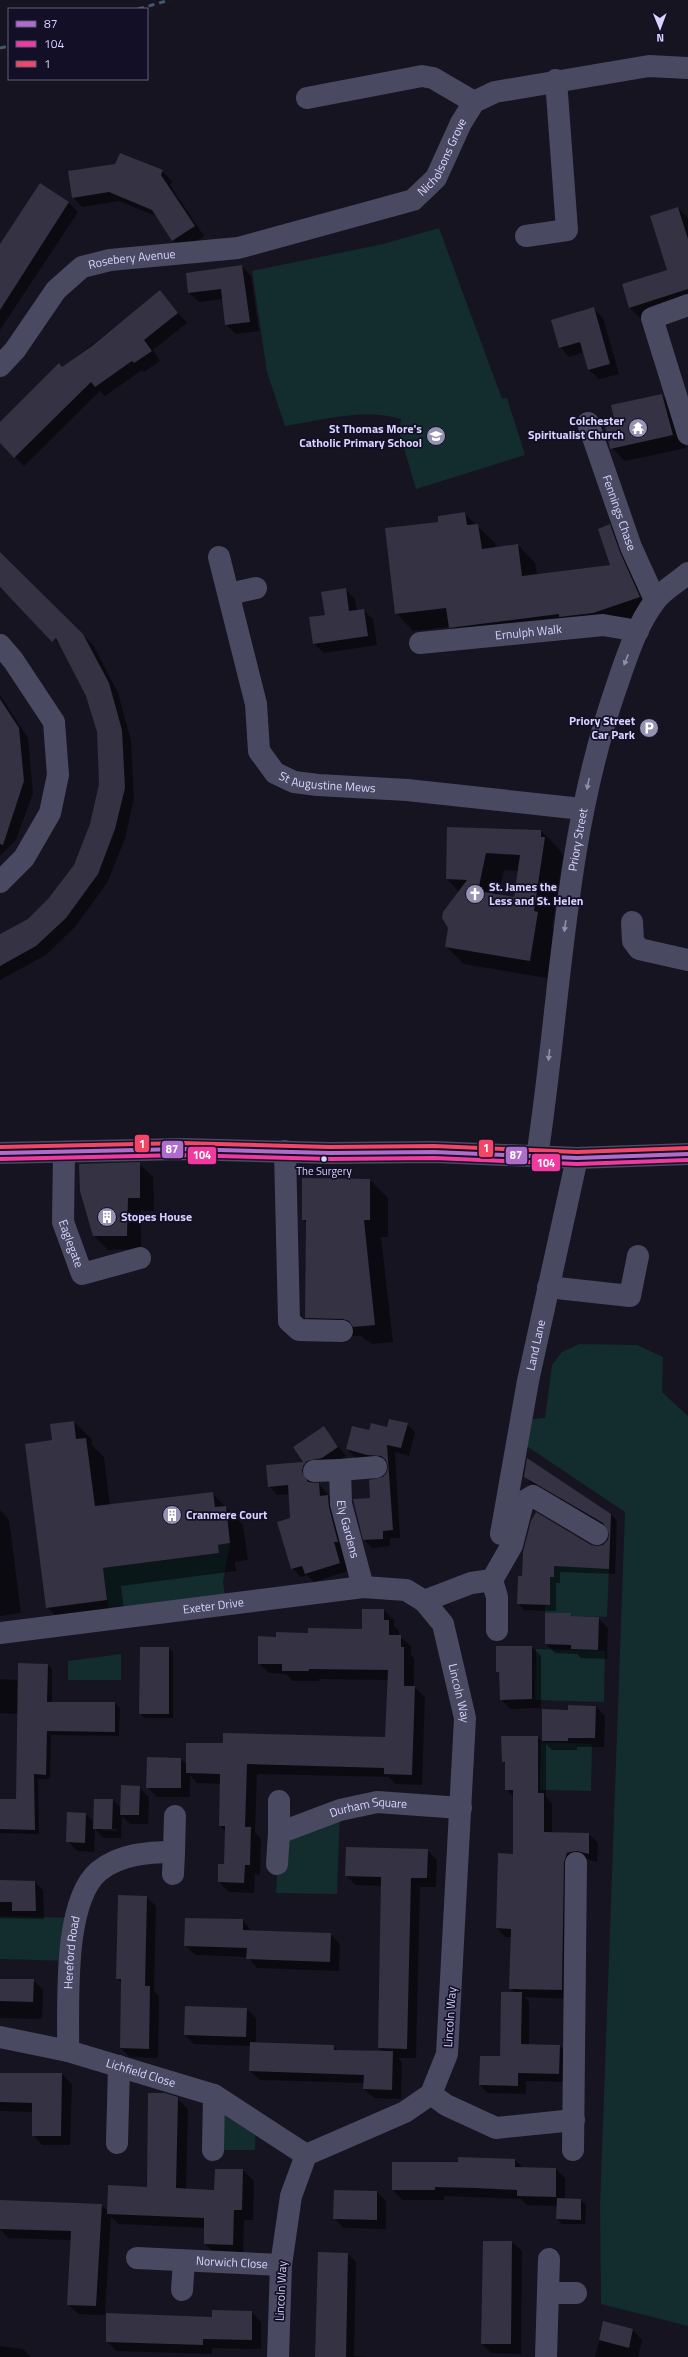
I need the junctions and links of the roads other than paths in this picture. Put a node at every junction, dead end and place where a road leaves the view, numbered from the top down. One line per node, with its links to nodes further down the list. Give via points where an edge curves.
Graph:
1 (688, 68): 2 (street, via 649,66)
2 (556, 80): 4 (street, via 495,92); 5 (street, via 567,230)
3 (307, 98): 4 (street, via 422,76 433,78)
4 (474, 102): 6 (street, Nicholsons Grove, via 461,123 436,178 413,200)
5 (526, 236)
6 (238, 248): 8 (street, Rosebery Avenue, via 110,260 82,268 56,290)
7 (688, 305): 10 (street, via 652,318)
8 (0, 366)
9 (588, 423): 15 (street, Fennings Chase, via 631,546)
10 (688, 434)
11 (220, 557): 14 (street, St Augustine Mews)
12 (688, 573): 15 (street, Priory Street)
13 (256, 588): 14 (street)
14 (229, 594): 19 (street, St Augustine Mews, via 256,704 259,751 275,773 294,782 318,785 407,790)
15 (655, 600): 16 (street, Priory Street)
16 (638, 631): 17 (street, Ernulph Walk, via 603,625); 19 (street, Priory Street, one-way to 19, via 603,726)
17 (420, 643)
18 (0, 645): 20 (street, via 13,660 54,722 58,775 50,813 24,858)
19 (582, 809): 27 (street, Priory Street, one-way to 27, via 558,978)
20 (0, 882)
21 (632, 922): 22 (street, via 633,941 638,950)
22 (688, 960)
23 (285, 1151): 24 (street, via 183,1149); 27 (street, via 434,1152); 32 (street, via 290,1322 299,1330)
24 (64, 1152): 25 (street); 30 (street, Eaglegate, via 63,1222 82,1274)
25 (0, 1153)
26 (688, 1154): 28 (street)
27 (537, 1157): 28 (street)
28 (577, 1158): 31 (street, Land Lane)
29 (638, 1256): 31 (street, via 630,1296)
30 (140, 1258)
31 (548, 1287): 36 (street, Land Lane)
32 (342, 1331)
33 (376, 1468): 34 (street)
34 (340, 1470): 35 (street); 39 (street, Ely Gardens, via 342,1510)
35 (314, 1471)
36 (501, 1534)
37 (597, 1534): 38 (street, via 533,1496 523,1502 512,1545)
38 (492, 1580): 40 (street, via 470,1583); 41 (street, via 497,1598)
39 (363, 1587): 40 (street, Exeter Drive, via 406,1590); 42 (street, Exeter Drive)
40 (424, 1601): 44 (street, Lincoln Way, via 443,1624 464,1718)
41 (497, 1630)
42 (0, 1633)
43 (280, 1801): 46 (street)
44 (461, 1808): 46 (street, Durham Square, via 377,1802 340,1810); 54 (street, Lincoln Way, via 447,2054)
45 (175, 1816): 47 (street)
46 (279, 1833): 49 (street)
47 (174, 1852): 50 (street); 52 (street, Hereford Road, via 148,1852 118,1860 98,1872 85,1889 74,1918 70,1961)
48 (576, 1863): 56 (street)
49 (277, 1864)
50 (174, 1874)
51 (0, 2037): 52 (street)
52 (68, 2051): 53 (street, Lichfield Close)
53 (119, 2066): 55 (street, Lichfield Close); 57 (street)
54 (431, 2094): 56 (street, via 446,2105 496,2128); 60 (street, via 404,2112)
55 (214, 2095): 58 (street); 60 (street, Lichfield Close)
56 (574, 2120): 59 (street)
57 (117, 2143)
58 (213, 2150)
59 (573, 2150)
60 (306, 2155): 64 (street, Lincoln Way, via 291,2196)
61 (137, 2258): 63 (street, Norwich Close)
62 (549, 2259): 66 (street)
63 (184, 2261): 64 (street, Norwich Close); 65 (street, Norwich Close)
64 (281, 2265): 68 (street, Lincoln Way)
65 (182, 2290)
66 (548, 2293): 67 (street); 69 (street)
67 (576, 2293)
68 (278, 2357)
69 (546, 2357)

